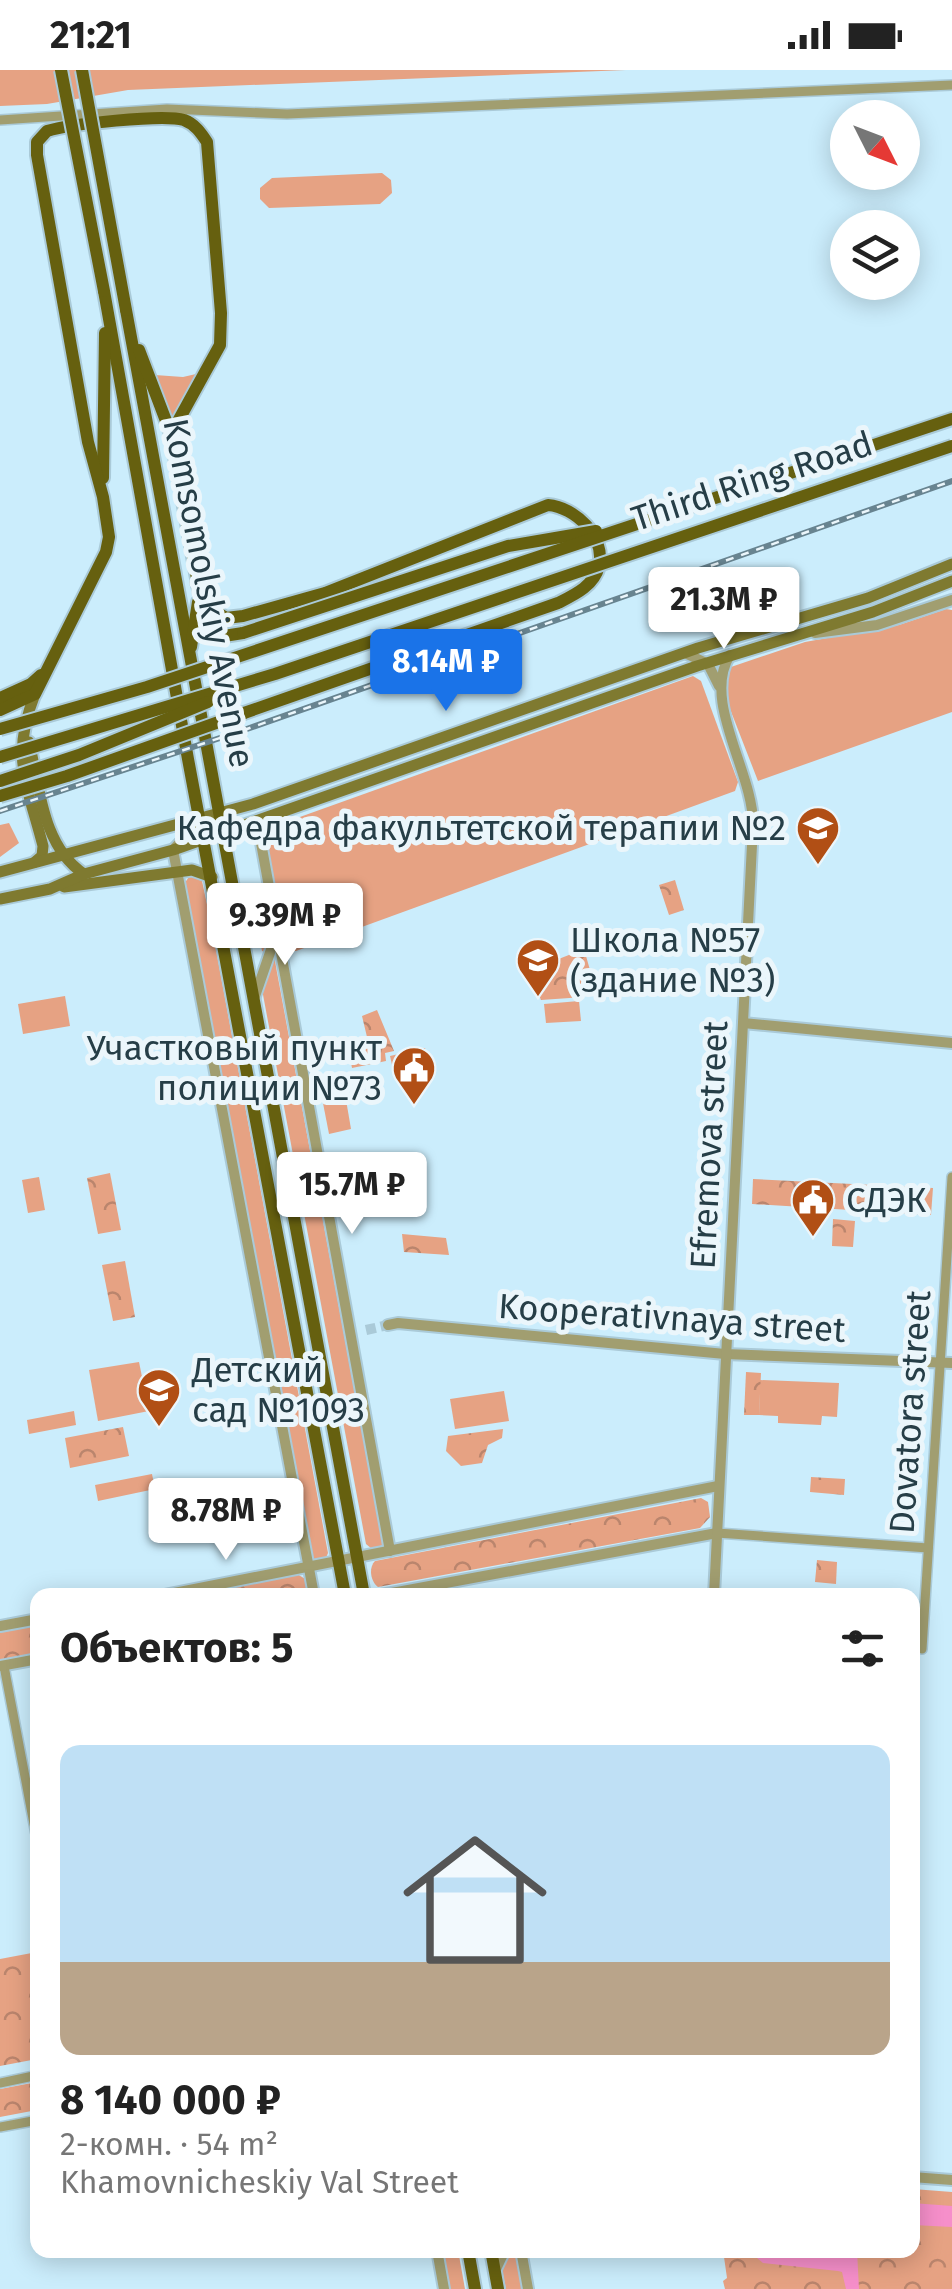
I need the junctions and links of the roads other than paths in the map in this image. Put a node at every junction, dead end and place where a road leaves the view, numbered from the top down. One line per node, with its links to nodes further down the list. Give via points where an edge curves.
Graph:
1 (61, 70): 7 (main road, bridge)
2 (82, 70): 8 (main road, bridge)
3 (952, 85): 4 (street, via 404,110 167,109)
4 (36, 117): 5 (street); 6 (street)
5 (0, 120)
6 (36, 146): 10 (main road, via 53,128 178,119 194,125 207,142 220,345); 12 (main road)
7 (104, 291): 12 (main road); 35 (main road, Komsomolskiy Avenue)
8 (128, 317): 10 (main road); 20 (main road, Komsomolskiy Avenue)
9 (952, 419): 13 (main road, Third Ring Road)
10 (171, 434): 16 (main road)
11 (952, 446): 24 (main road, Third Ring Road, bridge)
12 (103, 497): 23 (main road, via 108,545)
13 (643, 522): 16 (main road, bridge, via 508,546 224,636 208,626); 30 (main road, Third Ring Road, bridge, via 147,687)
14 (952, 564): 19 (main road, via 868,598)
15 (952, 581): 18 (main road)
16 (198, 588): 20 (main road); 33 (main road, bridge, via 215,612 243,616 325,593 548,506 577,516 599,550 593,579 558,603)
17 (952, 600): 18 (street, via 878,625)
18 (794, 636): 21 (main road)
19 (685, 652): 22 (street, Efremova street); 34 (main road)
20 (190, 654): 34 (main road, Komsomolskiy Avenue)
21 (730, 655): 22 (main road); 26 (street)
22 (701, 664): 26 (street, Efremova street); 36 (main road)
23 (50, 667): 25 (main road); 27 (main road)
24 (275, 674): 31 (main road, Third Ring Road, bridge); 32 (main road, bridge)
25 (35, 694): 28 (main road); 29 (main road)
26 (722, 697): 50 (street, Efremova street, via 753,803)
27 (0, 698)
28 (0, 710)
29 (28, 713): 40 (main road, via 44,808); 41 (main road, via 20,757 42,846)
30 (0, 729)
31 (0, 757)
32 (0, 781)
33 (0, 796)
34 (221, 814): 35 (main road); 37 (main road, Komsomolskiy Avenue)
35 (201, 820): 38 (main road, Komsomolskiy Avenue); 39 (street); 40 (main road)
36 (257, 821): 37 (main road); 48 (street)
37 (224, 832): 38 (main road); 49 (main road, Komsomolskiy Avenue)
38 (204, 839): 39 (main road); 45 (main road, Komsomolskiy Avenue)
39 (173, 850): 43 (street); 44 (main road)
40 (64, 856): 41 (main road); 44 (main road)
41 (34, 864): 42 (main road)
42 (0, 872)
43 (178, 872): 45 (main road); 46 (main road); 64 (street)
44 (84, 874): 46 (main road)
45 (212, 877): 63 (main road, Komsomolskiy Avenue)
46 (50, 889): 47 (main road)
47 (0, 899)
48 (275, 930): 49 (street); 55 (street)
49 (254, 1002): 62 (main road, Komsomolskiy Avenue)
50 (743, 1023): 51 (street); 56 (street, Efremova street)
51 (952, 1043)
52 (952, 1178): 57 (street, Dovatora street)
53 (388, 1325): 56 (street, Kooperativnaya street)
54 (366, 1330): 55 (street)
55 (349, 1332): 61 (street)
56 (726, 1354): 57 (street, Kooperativnaya street); 58 (street, Efremova street)
57 (946, 1363): 60 (street, Dovatora street)
58 (718, 1486): 59 (street, Efremova street); 61 (street)
59 (716, 1533): 60 (street); 69 (street); 70 (street, Efremova street)
60 (928, 1548): 73 (street, Dovatora street)
61 (390, 1551): 62 (street)
62 (358, 1558): 63 (street); 68 (main road, Komsomolskiy Avenue)
63 (339, 1562): 64 (street); 67 (main road, Komsomolskiy Avenue)
64 (309, 1568): 65 (street); 66 (street)
65 (202, 1588)
66 (313, 1588)
67 (344, 1588)
68 (363, 1588)
69 (424, 1588)
70 (714, 1588)
71 (30, 1620): 72 (street)
72 (0, 1626)
73 (922, 1649)
74 (30, 1661): 75 (street)
75 (2, 1666): 76 (street)
76 (30, 1805)
77 (30, 2077): 78 (street)
78 (0, 2083)
79 (30, 2121): 80 (street)
80 (0, 2127)
81 (920, 2178): 82 (street)
82 (952, 2180)
83 (438, 2258): 89 (street)
84 (469, 2258): 90 (main road)
85 (492, 2258): 88 (main road)
86 (501, 2258): 88 (street)
87 (522, 2258): 92 (street)
88 (495, 2272): 91 (main road)
89 (444, 2289)
90 (475, 2289)
91 (498, 2289)
92 (528, 2289)

